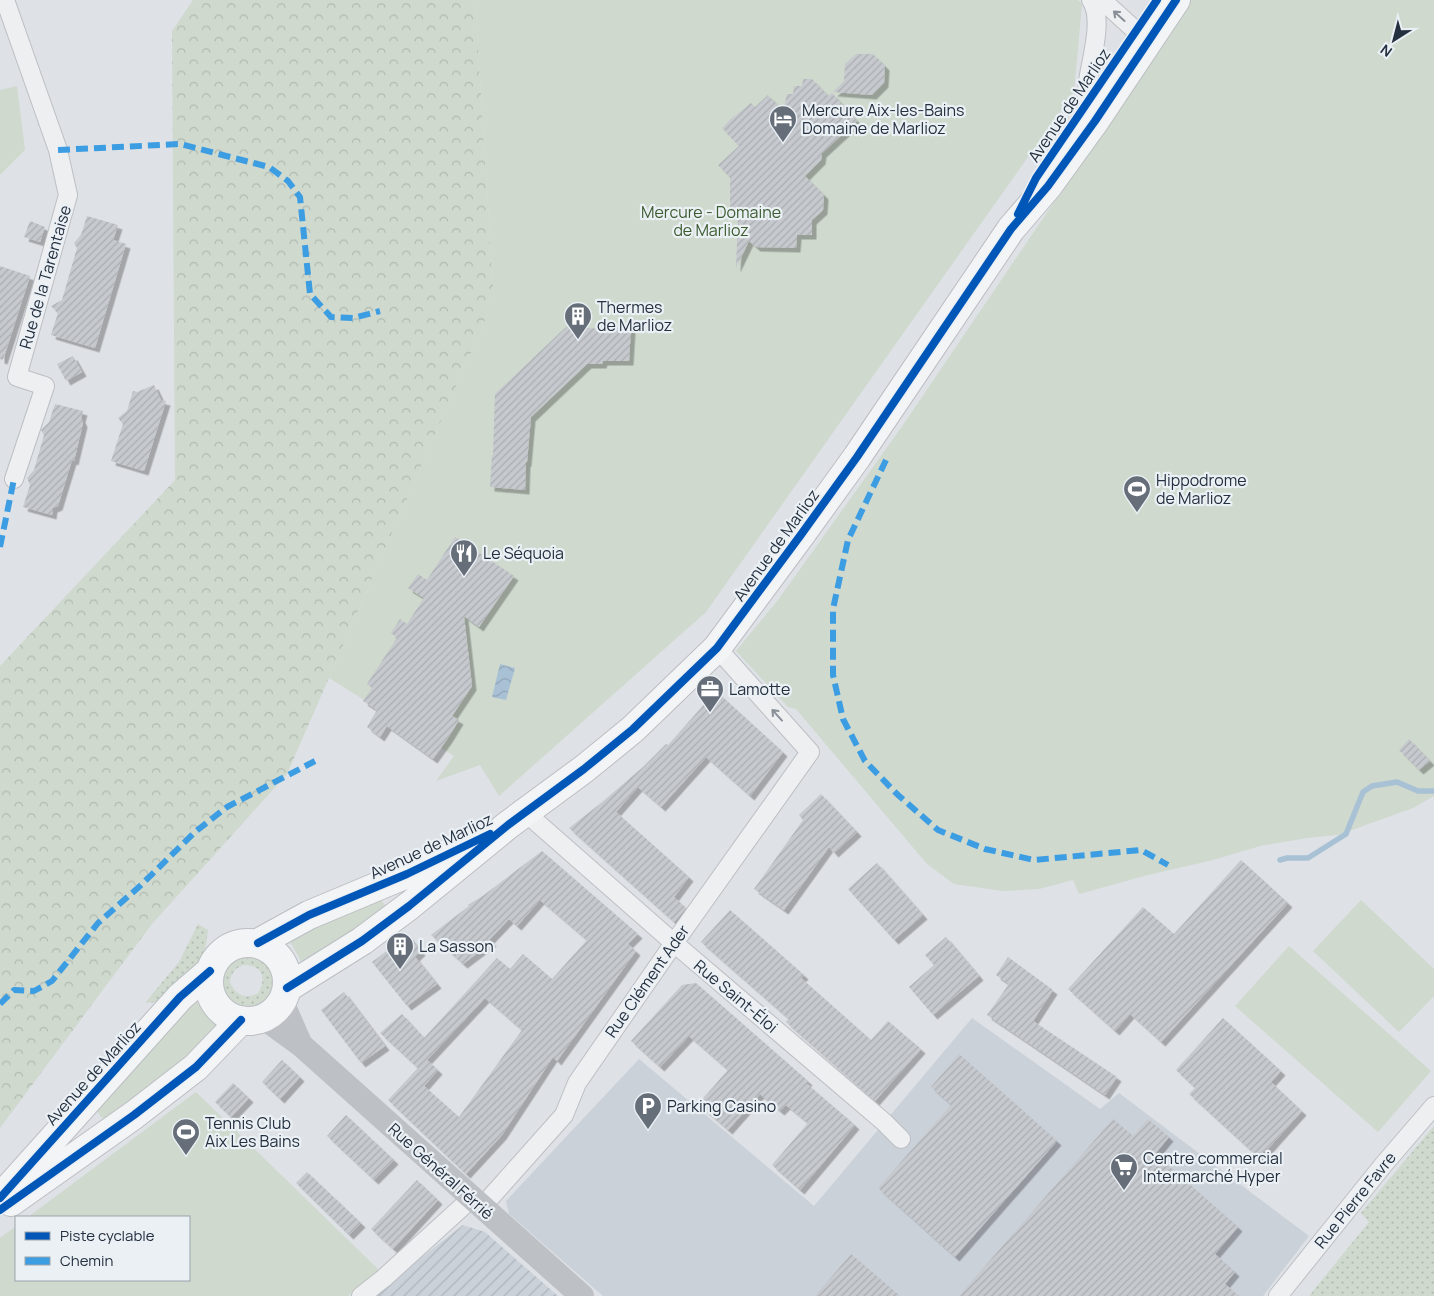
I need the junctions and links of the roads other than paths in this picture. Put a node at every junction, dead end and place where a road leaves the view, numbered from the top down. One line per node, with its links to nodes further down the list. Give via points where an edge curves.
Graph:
1 (5, 0): 9 (street, Rue de la Tarentaise, via 58,150 68,196 17,377 45,386)
2 (1091, 0): 7 (street, via 1095,6 1097,32)
3 (1102, 0): 6 (street, one-way to 3)
4 (1157, 0): 6 (main road, Avenue de Marlioz)
5 (1176, 0): 8 (main road, Avenue de Marlioz, via 1095,121)
6 (1136, 31): 7 (main road, Avenue de Marlioz)
7 (1086, 105): 8 (main road, Avenue de Marlioz, via 1036,178)
8 (1011, 229): 10 (main road, Avenue de Marlioz, via 857,457)
9 (14, 479)
10 (752, 602): 11 (main road, Avenue de Marlioz); 12 (main road, Avenue de Marlioz, via 724,628)
11 (718, 648): 12 (main road, Avenue de Marlioz); 14 (street, Rue Clément Ader, one-way to 11, via 810,752)
12 (688, 675): 13 (main road, Avenue de Marlioz, via 633,729)
13 (517, 819): 14 (street, Rue Saint-Éloi); 15 (main road, Avenue de Marlioz, via 407,874 309,915); 17 (main road, Avenue de Marlioz, via 362,942)
14 (674, 942): 19 (street, Rue Saint-Éloi); 21 (street, Rue Clément Ader, via 577,1083 564,1115)
15 (258, 943): 16 (main road, via 248,942 226,949 216,958); 17 (main road, via 278,956 287,976)
16 (210, 971): 17 (main road, via 212,996 228,1016); 20 (main road, Avenue de Marlioz, via 180,997)
17 (268, 1007): 21 (main road, Rue Général Férrié, via 301,1045); 22 (main road, Avenue de Marlioz, via 134,1115)
18 (1434, 1106): 25 (street, Rue Pierre Favre)
19 (901, 1139)
20 (0, 1198)
21 (477, 1202): 23 (street, Rue Clément Ader); 24 (main road, Rue Général Férrié)
22 (0, 1210)
23 (361, 1296)
24 (582, 1296)
25 (1278, 1296)

